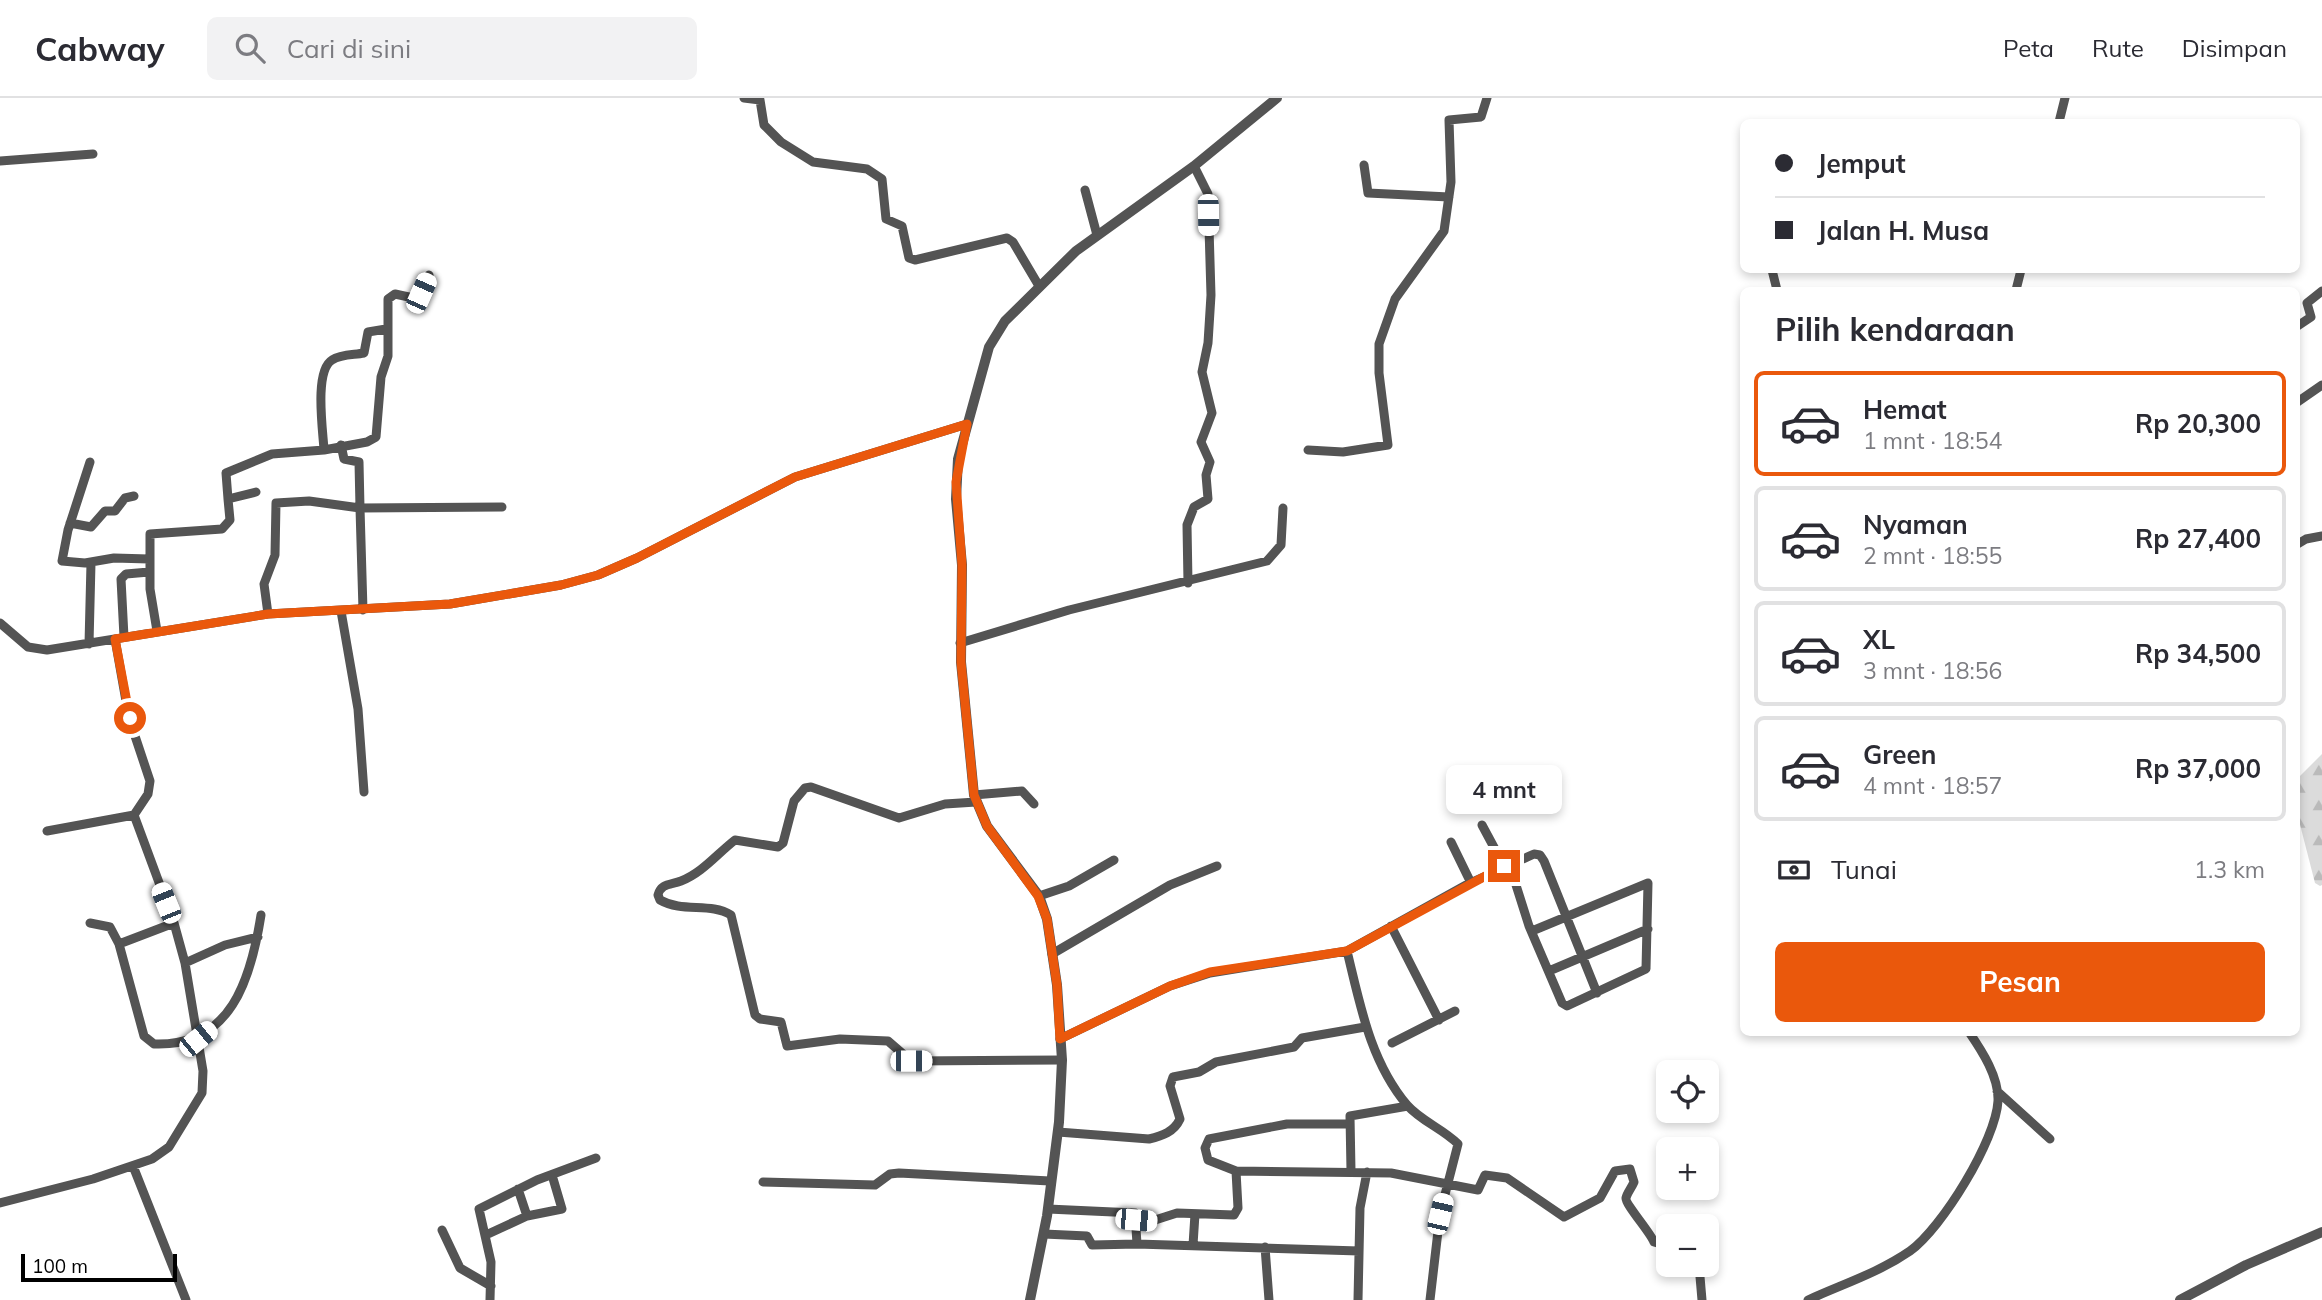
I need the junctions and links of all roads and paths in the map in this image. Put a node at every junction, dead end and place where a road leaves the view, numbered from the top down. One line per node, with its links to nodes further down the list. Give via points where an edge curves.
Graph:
1 (744, 98): 14 (street, via 761,101 766,126 810,161 867,169 882,179 886,219 902,226 912,260 1007,238)
2 (1277, 98): 9 (street)
3 (1487, 98): 11 (street, via 1481,117 1449,120)
4 (2065, 98): 5 (street)
5 (2060, 119)
6 (93, 155): 7 (street)
7 (0, 161)
8 (1364, 165): 11 (street, via 1368,193)
9 (1194, 166): 12 (street); 37 (street, via 1208,194 1211,295 1202,372 1212,406 1201,442 1210,461 1208,499 1194,507 1187,524)
10 (1085, 190): 12 (street)
11 (1450, 197): 23 (street, via 1444,231 1395,299 1379,344 1388,444 1343,452)
12 (1097, 235): 14 (street)
13 (429, 275): 17 (street, via 418,299 390,296)
14 (1039, 286): 20 (street, via 994,336)
15 (2322, 291): 16 (street, via 2307,302 2310,318)
16 (2300, 324)
17 (386, 329): 21 (street, via 388,356 380,377 377,434 368,442); 22 (street, via 369,331 364,353 334,359 325,367 321,383)
18 (2322, 385): 19 (street)
19 (2300, 400)
20 (967, 424): 38 (street, via 795,477 598,575 520,594); 45 (street, via 956,482 962,565)
21 (341, 445): 22 (street); 29 (street, via 344,459 359,463)
22 (324, 450): 27 (street, via 272,453 230,470 225,475)
23 (1308, 450)
24 (90, 462): 31 (street)
25 (256, 492): 27 (street)
26 (134, 496): 31 (street, via 125,498 115,511 105,510 91,527)
27 (228, 499): 34 (street, via 227,526 152,532)
28 (502, 507): 29 (street)
29 (360, 508): 38 (street); 40 (street, via 309,501 276,503 275,555 264,584)
30 (1283, 508): 37 (street, via 1281,545 1274,557)
31 (70, 523): 35 (street, via 62,561)
32 (2322, 537): 33 (street)
33 (2300, 543)
34 (149, 559): 35 (street); 36 (street)
35 (91, 563): 44 (street)
36 (149, 572): 42 (street); 43 (street, via 121,579)
37 (1188, 583): 45 (street, via 1069,610)
38 (363, 610): 39 (street)
39 (341, 611): 40 (street); 46 (street, via 358,709)
40 (268, 614): 42 (street)
41 (0, 624): 44 (street, via 38,650)
42 (157, 631): 43 (street)
43 (120, 638): 44 (street); 49 (street, via 130,718 150,781 148,794)
44 (89, 643)
45 (960, 643): 47 (street)
46 (364, 792)
47 (975, 799): 48 (street, via 1022,791); 57 (street, via 987,826); 80 (street, via 899,818 805,788 794,801 778,847 735,840 692,875 665,885 658,895 676,906 719,908 731,915 755,1015 781,1023 787,1046 855,1039 891,1042 911,1061)
48 (1034, 804)
49 (134, 815): 51 (street); 61 (street)
50 (1482, 825): 54 (street)
51 (47, 831)
52 (1451, 842): 56 (street)
53 (1114, 860): 57 (street, via 1074,883)
54 (1507, 865): 56 (street); 59 (street, via 1540,855); 64 (street)
55 (1217, 866): 68 (street, via 1170,884)
56 (1471, 883): 62 (street)
57 (1038, 896): 68 (street)
58 (261, 915): 65 (street)
59 (1567, 917): 63 (street, via 1648,883); 64 (street); 69 (street)
60 (90, 923): 66 (street, via 110,927)
61 (174, 923): 66 (street); 70 (street)
62 (1391, 926): 67 (street); 74 (street)
63 (1648, 929): 69 (street); 72 (street, via 1646,970)
64 (1532, 931): 71 (street)
65 (258, 937): 70 (street, via 225,945); 77 (street, via 236,1000)
66 (119, 944): 77 (street, via 148,1042 162,1045)
67 (1347, 951): 75 (street); 78 (street, via 1210,972 1170,986)
68 (1052, 954): 78 (street)
69 (1581, 957): 71 (street); 72 (street)
70 (185, 963): 77 (street)
71 (1549, 971): 72 (street, via 1565,1005)
72 (1597, 993)
73 (1455, 1011): 74 (street)
74 (1439, 1020): 79 (street)
75 (1365, 1027): 82 (street); 84 (street, via 1302,1038 1296,1047 1216,1062 1199,1072 1172,1077 1170,1086 1180,1119 1160,1137)
76 (1972, 1036): 81 (street)
77 (198, 1039): 87 (street, via 203,1071 198,1102 164,1152)
78 (1060, 1039): 80 (street)
79 (1392, 1043)
80 (1062, 1060): 84 (street)
81 (1997, 1090): 85 (street); 119 (street, via 1994,1121 1980,1153 1930,1236 1886,1267)
82 (1408, 1106): 83 (street, via 1352,1114); 94 (street, via 1458,1144)
83 (1349, 1124): 88 (street, via 1287,1124 1209,1139 1205,1148 1208,1160); 89 (street)
84 (1058, 1132): 92 (street)
85 (2050, 1139)
86 (596, 1158): 91 (street)
87 (133, 1166): 96 (street); 112 (street)
88 (1236, 1171): 89 (street); 98 (street, via 1237,1213)
89 (1351, 1171): 90 (street)
90 (1367, 1171): 94 (street); 109 (street)
91 (552, 1175): 95 (street); 99 (street, via 562,1209)
92 (1050, 1181): 93 (street, via 899,1173 875,1185); 97 (street)
93 (763, 1182)
94 (1446, 1185): 105 (street, via 1477,1190 1485,1175 1506,1177 1564,1217 1599,1199 1609,1177 1625,1169 1634,1182 1627,1204); 117 (street)
95 (518, 1189): 99 (street); 103 (street, via 480,1209)
96 (0, 1203)
97 (1048, 1209): 100 (street, via 1132,1212); 104 (street)
98 (1195, 1214): 100 (street); 107 (street)
99 (527, 1216): 103 (street)
100 (1136, 1220): 106 (street)
101 (442, 1230): 111 (street, via 460,1268)
102 (2322, 1232): 120 (street)
103 (488, 1234): 111 (street)
104 (1044, 1234): 106 (street, via 1087,1236 1092,1245); 114 (street)
105 (1656, 1243)
106 (1137, 1244): 107 (street)
107 (1193, 1245): 108 (street)
108 (1265, 1247): 109 (street); 115 (street)
109 (1359, 1251): 116 (street)
110 (1700, 1277): 118 (street)
111 (491, 1286): 113 (street)
112 (186, 1300)
113 (490, 1300)
114 (1030, 1300)
115 (1269, 1300)
116 (1358, 1300)
117 (1430, 1300)
118 (1702, 1300)
119 (1808, 1300)
120 (2180, 1300)

